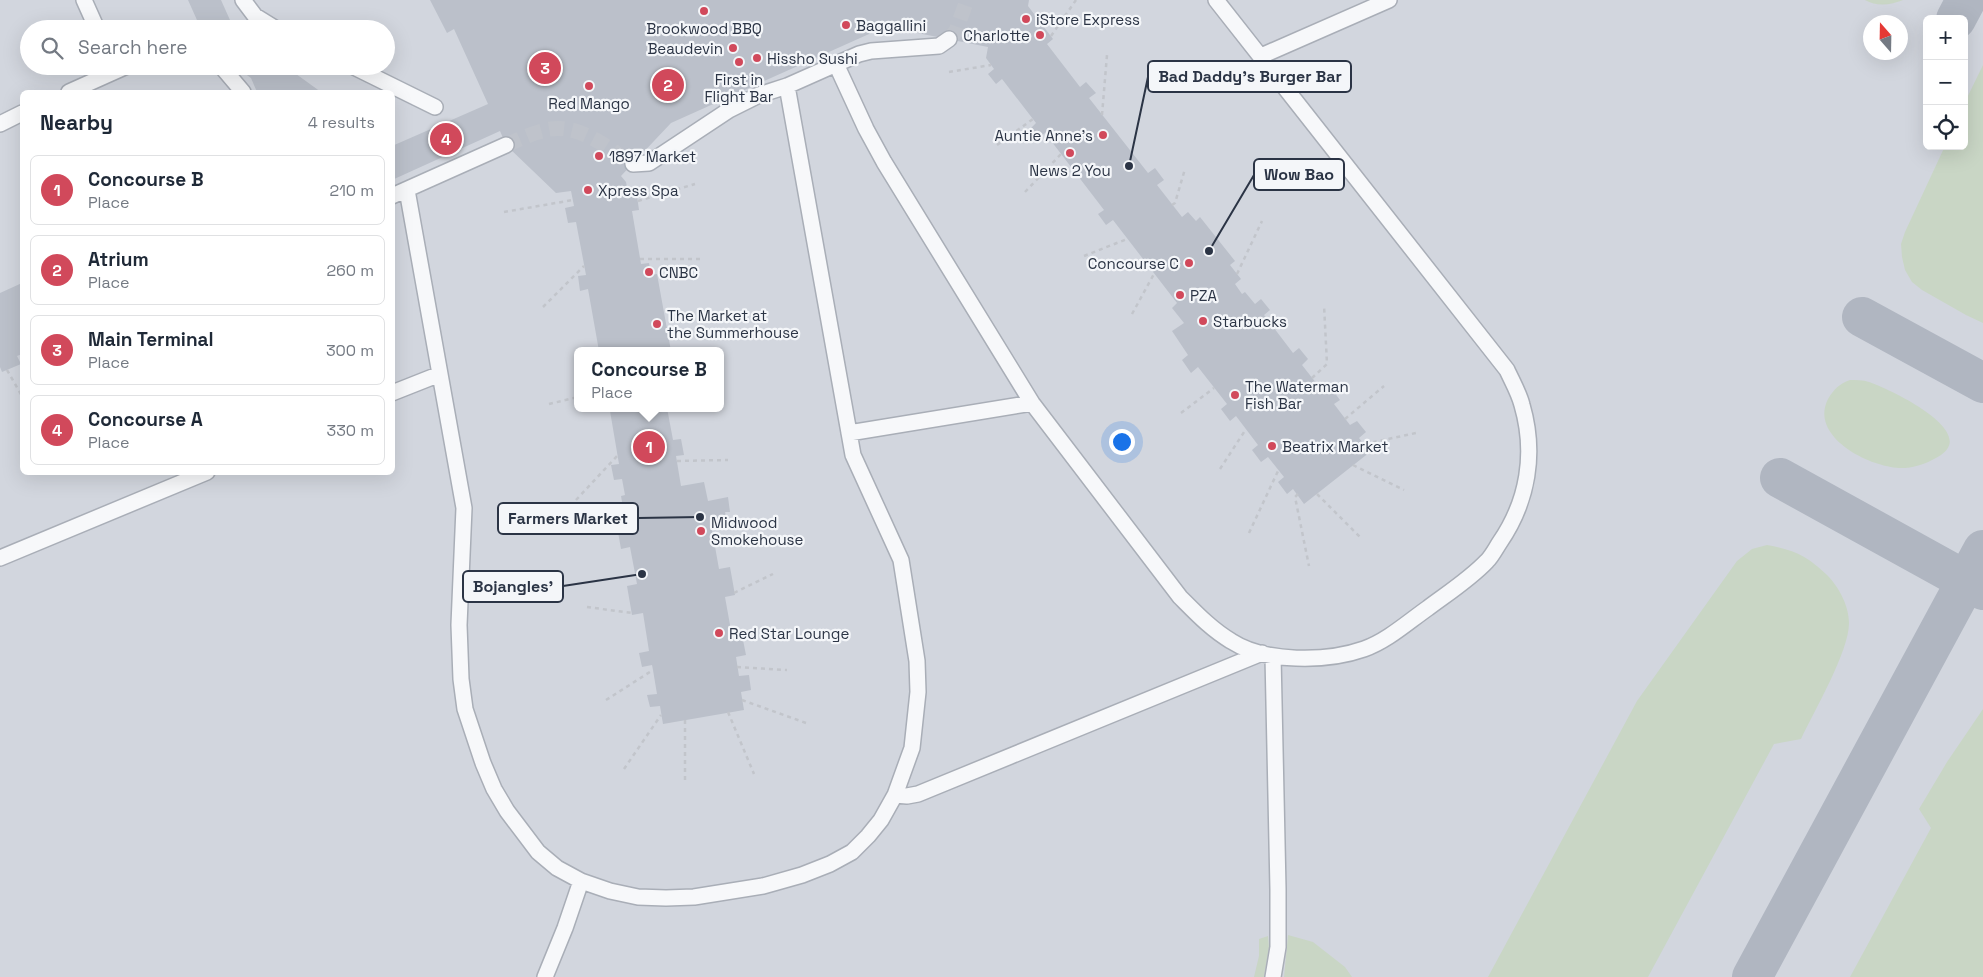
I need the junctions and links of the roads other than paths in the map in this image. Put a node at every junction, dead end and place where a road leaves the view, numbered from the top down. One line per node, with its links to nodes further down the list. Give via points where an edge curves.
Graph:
1 (84, 0): 5 (lane)
2 (243, 0): 6 (lane)
3 (1216, 0): 8 (lane)
4 (1389, 0): 8 (lane)
5 (93, 20)
6 (261, 20)
7 (949, 39): 9 (lane, via 939,46 872,51)
8 (1261, 56): 29 (lane, via 1507,370 1522,403 1529,435 1527,478 1520,506 1489,560 1466,581 1389,636 1365,649 1309,659)
9 (836, 64): 13 (lane); 25 (lane, via 884,162)
10 (104, 75): 14 (lane)
11 (229, 75): 15 (lane)
12 (370, 75): 16 (lane)
13 (787, 86): 20 (lane, via 729,110 649,163); 26 (lane)
14 (73, 90)
15 (241, 90)
16 (435, 107)
17 (20, 115): 18 (lane)
18 (0, 124)
19 (506, 145): 21 (lane)
20 (633, 164)
21 (407, 190): 22 (lane); 23 (lane)
22 (395, 195)
23 (440, 374): 24 (lane); 31 (lane, via 464,508 458,625 465,709 483,763 506,811 538,852)
24 (395, 392)
25 (1032, 403): 26 (lane); 29 (lane, via 1180,597 1233,643)
26 (849, 433): 30 (lane, via 853,455 902,560 918,661 912,748)
27 (200, 475): 28 (lane)
28 (0, 558)
29 (1267, 655): 30 (lane, via 918,794); 33 (lane, via 1278,928)
30 (895, 795): 31 (lane, via 881,820 852,852 802,875 764,886 666,898 638,897)
31 (581, 881): 32 (lane)
32 (545, 977)
33 (1273, 977)

